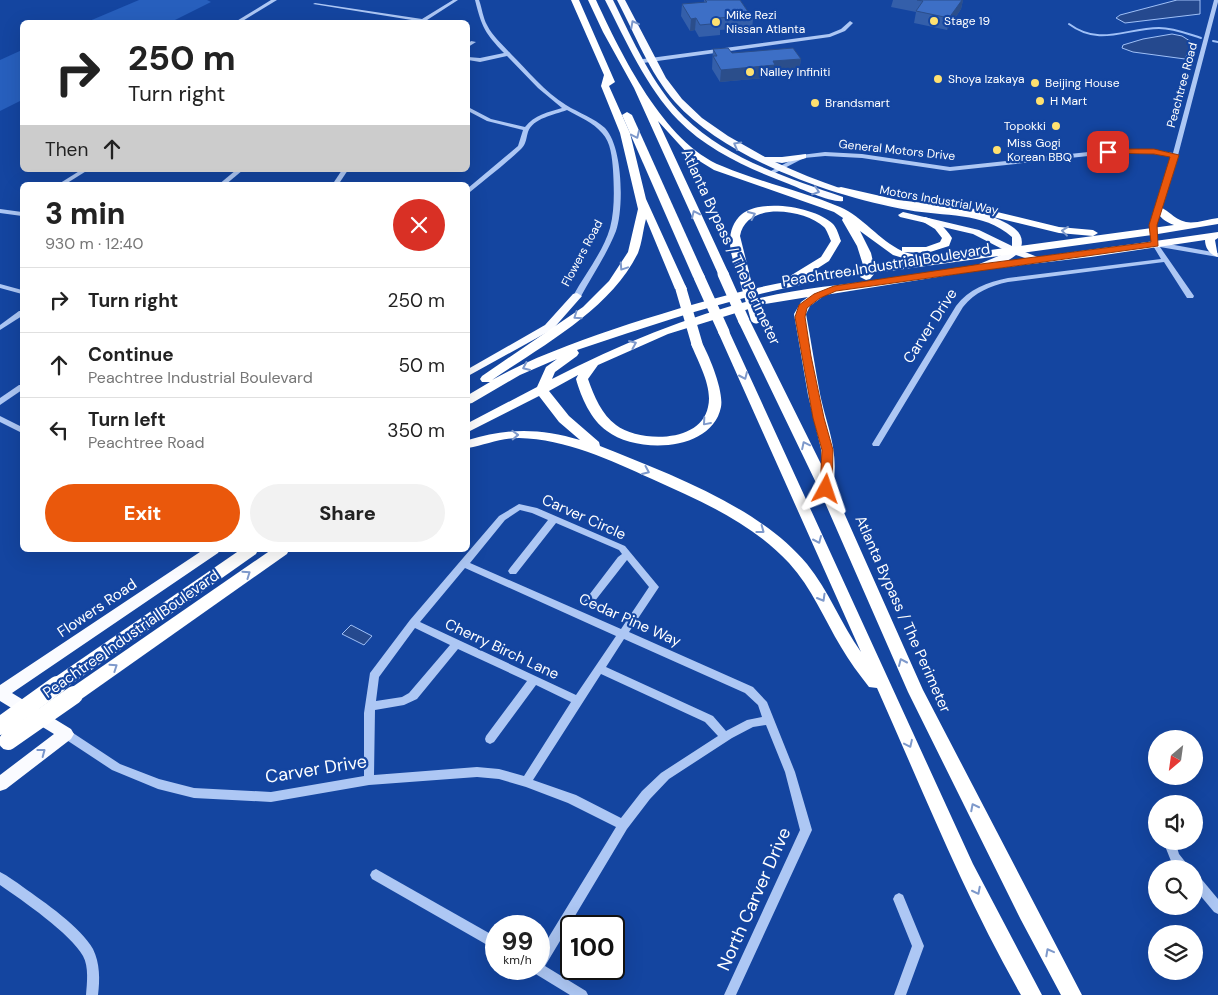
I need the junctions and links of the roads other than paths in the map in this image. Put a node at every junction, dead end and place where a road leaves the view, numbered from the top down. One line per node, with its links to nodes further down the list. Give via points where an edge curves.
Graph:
1 (275, 0): 10 (street)
2 (456, 0): 12 (street)
3 (477, 0): 17 (street, Flowers Road, via 490,35)
4 (575, 0): 21 (highway)
5 (592, 0): 22 (highway, Atlanta Bypass / The Perimeter)
6 (609, 0): 20 (main road, Motors Industrial Way)
7 (621, 0): 19 (main road, Motors Industrial Way, one-way to 7)
8 (1216, 0): 27 (street, Peachtree Road)
9 (315, 4): 11 (street)
10 (241, 20)
11 (410, 20)
12 (425, 20)
13 (850, 23): 14 (street)
14 (830, 36): 19 (street)
15 (473, 42): 16 (street)
16 (470, 44)
17 (509, 54): 18 (street); 23 (street, Flowers Road)
18 (470, 59)
19 (653, 60): 20 (street); 26 (main road, Motors Industrial Way, one-way to 19, via 694,116 679,101)
20 (643, 62): 32 (main road, Motors Industrial Way, via 665,99 682,119 729,152)
21 (608, 75): 38 (highway, via 605,86 625,133); 99 (highway, one-way to 99, bridge)
22 (638, 88): 39 (highway, via 674,137 696,156 717,168); 68 (highway, Atlanta Bypass / The Perimeter, one-way to 22, bridge, via 723,274)
23 (567, 108): 25 (street, via 533,121); 64 (street, Flowers Road, via 594,123 607,135 612,146 617,183 614,226)
24 (470, 110): 25 (street, via 489,120)
25 (526, 129): 36 (street, via 520,147)
26 (753, 154): 28 (main road, via 782,160); 29 (main road, Motors Industrial Way)
27 (1175, 155): 28 (street, General Motors Drive, via 1108,152 950,169 840,154); 40 (street, Peachtree Road)
28 (806, 156): 29 (street, General Motors Drive); 33 (main road, via 799,167)
29 (780, 167): 32 (street, General Motors Drive); 33 (main road, Motors Industrial Way)
30 (82, 172): 34 (street)
31 (237, 172): 35 (street)
32 (771, 173): 44 (main road, Motors Industrial Way, one-way to 44, via 850,202)
33 (812, 180): 37 (main road, Motors Industrial Way)
34 (65, 182)
35 (224, 182)
36 (470, 188)
37 (841, 190): 49 (highway, one-way to 37, via 1059,230 993,214 898,203); 52 (main road, Motors Industrial Way, via 889,205 992,220 1017,236)
38 (641, 198): 71 (highway, one-way to 71, bridge, via 681,288 715,398 714,412 706,425 688,436 665,441 628,436 612,428 602,417 582,379); 75 (highway, one-way to 75, via 642,209 633,252 612,283 587,309)
39 (808, 199): 43 (highway); 59 (highway, via 846,219 856,233)
40 (1159, 209): 46 (highway, via 1169,220); 48 (street, Peachtree Road)
41 (0, 211): 42 (street)
42 (20, 214)
43 (850, 217): 44 (highway, via 904,248 927,250 944,244 947,238 943,231); 55 (highway, via 887,248 902,256)
44 (925, 220): 47 (main road, Motors Industrial Way)
45 (1218, 221): 46 (highway, Peachtree Industrial Boulevard)
46 (1190, 226): 48 (highway, Peachtree Industrial Boulevard)
47 (976, 232): 52 (main road, Motors Industrial Way); 54 (main road, via 987,245)
48 (1152, 232): 49 (highway, Peachtree Industrial Boulevard); 51 (street)
49 (1131, 235): 52 (highway, Peachtree Industrial Boulevard)
50 (1215, 236): 51 (highway); 53 (highway, via 1210,240 1210,246)
51 (1155, 244): 53 (street); 56 (highway, Peachtree Industrial Boulevard); 57 (street)
52 (1014, 251): 54 (highway, Peachtree Industrial Boulevard); 56 (main road, Motors Industrial Way); 58 (main road)
53 (1218, 254)
54 (978, 255): 55 (highway, Peachtree Industrial Boulevard)
55 (948, 259): 59 (highway, Peachtree Industrial Boulevard)
56 (1040, 260): 58 (highway, Peachtree Industrial Boulevard)
57 (1166, 260): 65 (street); 82 (street, Carver Drive, via 1008,280 974,292 960,306)
58 (981, 267): 62 (highway, Peachtree Industrial Boulevard)
59 (870, 270): 61 (highway, Peachtree Industrial Boulevard); 66 (highway, via 860,280)
60 (0, 286): 63 (street)
61 (769, 288): 68 (highway, one-way to 61, bridge, via 736,246 735,233 740,222 764,210 785,209 806,212 827,223 836,237 830,254 809,271); 70 (highway, Peachtree Industrial Boulevard)
62 (834, 289): 66 (highway, Peachtree Industrial Boulevard); 84 (highway, via 809,301 800,314 814,395 828,450)
63 (20, 291)
64 (576, 296): 72 (main road, Flowers Road, via 549,327)
65 (1190, 296)
66 (763, 301): 71 (highway, Peachtree Industrial Boulevard, one-way to 66, via 664,331)
67 (20, 314): 69 (street)
68 (750, 320): 84 (highway, Atlanta Bypass / The Perimeter, one-way to 68, via 760,355)
69 (0, 328)
70 (604, 336): 74 (highway, via 555,366 547,375); 76 (highway, Peachtree Industrial Boulevard, one-way to 76, via 531,364)
71 (604, 357): 74 (highway, Peachtree Industrial Boulevard)
72 (470, 372)
73 (20, 388): 77 (street)
74 (542, 389): 79 (highway, Peachtree Industrial Boulevard); 83 (highway, via 544,396 564,419)
75 (470, 393)
76 (470, 399)
77 (0, 402)
78 (0, 419): 80 (street)
79 (470, 427)
80 (20, 429)
81 (470, 444): 83 (highway, one-way to 83, via 502,436 536,435)
82 (876, 444)
83 (601, 451): 99 (highway, one-way to 99, via 725,507 777,543 811,581 844,640)
84 (826, 489): 125 (highway, Atlanta Bypass / The Perimeter, one-way to 84, via 916,692)
85 (554, 519): 89 (street, Carver Circle, via 622,548); 90 (street, Carver Circle, via 519,507 502,518); 91 (street)
86 (210, 552): 98 (main road, Flowers Road)
87 (248, 552): 103 (highway, Peachtree Industrial Boulevard, bridge)
88 (279, 552): 107 (highway, Peachtree Industrial Boulevard, one-way to 88, bridge)
89 (628, 555): 92 (street, via 621,559); 94 (street, Carver Circle, via 654,587)
90 (464, 564): 93 (street, Carver Circle); 94 (street, Cedar Pine Way)
91 (513, 571)
92 (588, 603)
93 (413, 623): 95 (street, Cherry Birch Lane); 101 (street, Carver Circle, via 374,676)
94 (625, 634): 96 (street, Carver Circle); 102 (street, Cedar Pine Way, via 749,690 762,702)
95 (456, 644): 97 (street, Cherry Birch Lane); 101 (street, via 413,696 404,701)
96 (601, 669): 100 (street, Carver Circle); 105 (street, via 709,719)
97 (534, 680): 100 (street, Cherry Birch Lane); 106 (street)
98 (0, 693): 104 (main road, Carver Drive)
99 (889, 700): 124 (highway, one-way to 124, via 967,870)
100 (579, 701): 109 (street, Carver Circle)
101 (370, 706): 108 (street, Carver Circle)
102 (769, 720): 105 (street, via 752,723); 122 (street, North Carver Drive, via 790,772 806,830)
103 (0, 726)
104 (66, 734): 108 (street, Carver Drive, via 116,767 136,776 178,790 208,795 271,797); 110 (main road, one-way to 104)
105 (725, 737): 111 (street, via 665,776 646,794)
106 (490, 739)
107 (4, 744)
108 (369, 780): 109 (street, Carver Drive, via 477,772)
109 (526, 782): 111 (street, Carver Drive, via 572,799)
110 (0, 784)
111 (623, 825): 118 (street)
112 (376, 874): 117 (street)
113 (0, 878): 120 (street, via 76,938 88,954 94,982)
114 (1203, 890): 116 (street)
115 (899, 899): 123 (street, via 918,946)
116 (1218, 908)
117 (485, 938)
118 (550, 946)
119 (550, 976): 121 (street)
120 (92, 995)
121 (582, 995)
122 (730, 995)
123 (900, 995)
124 (1032, 995)
125 (1072, 995)

